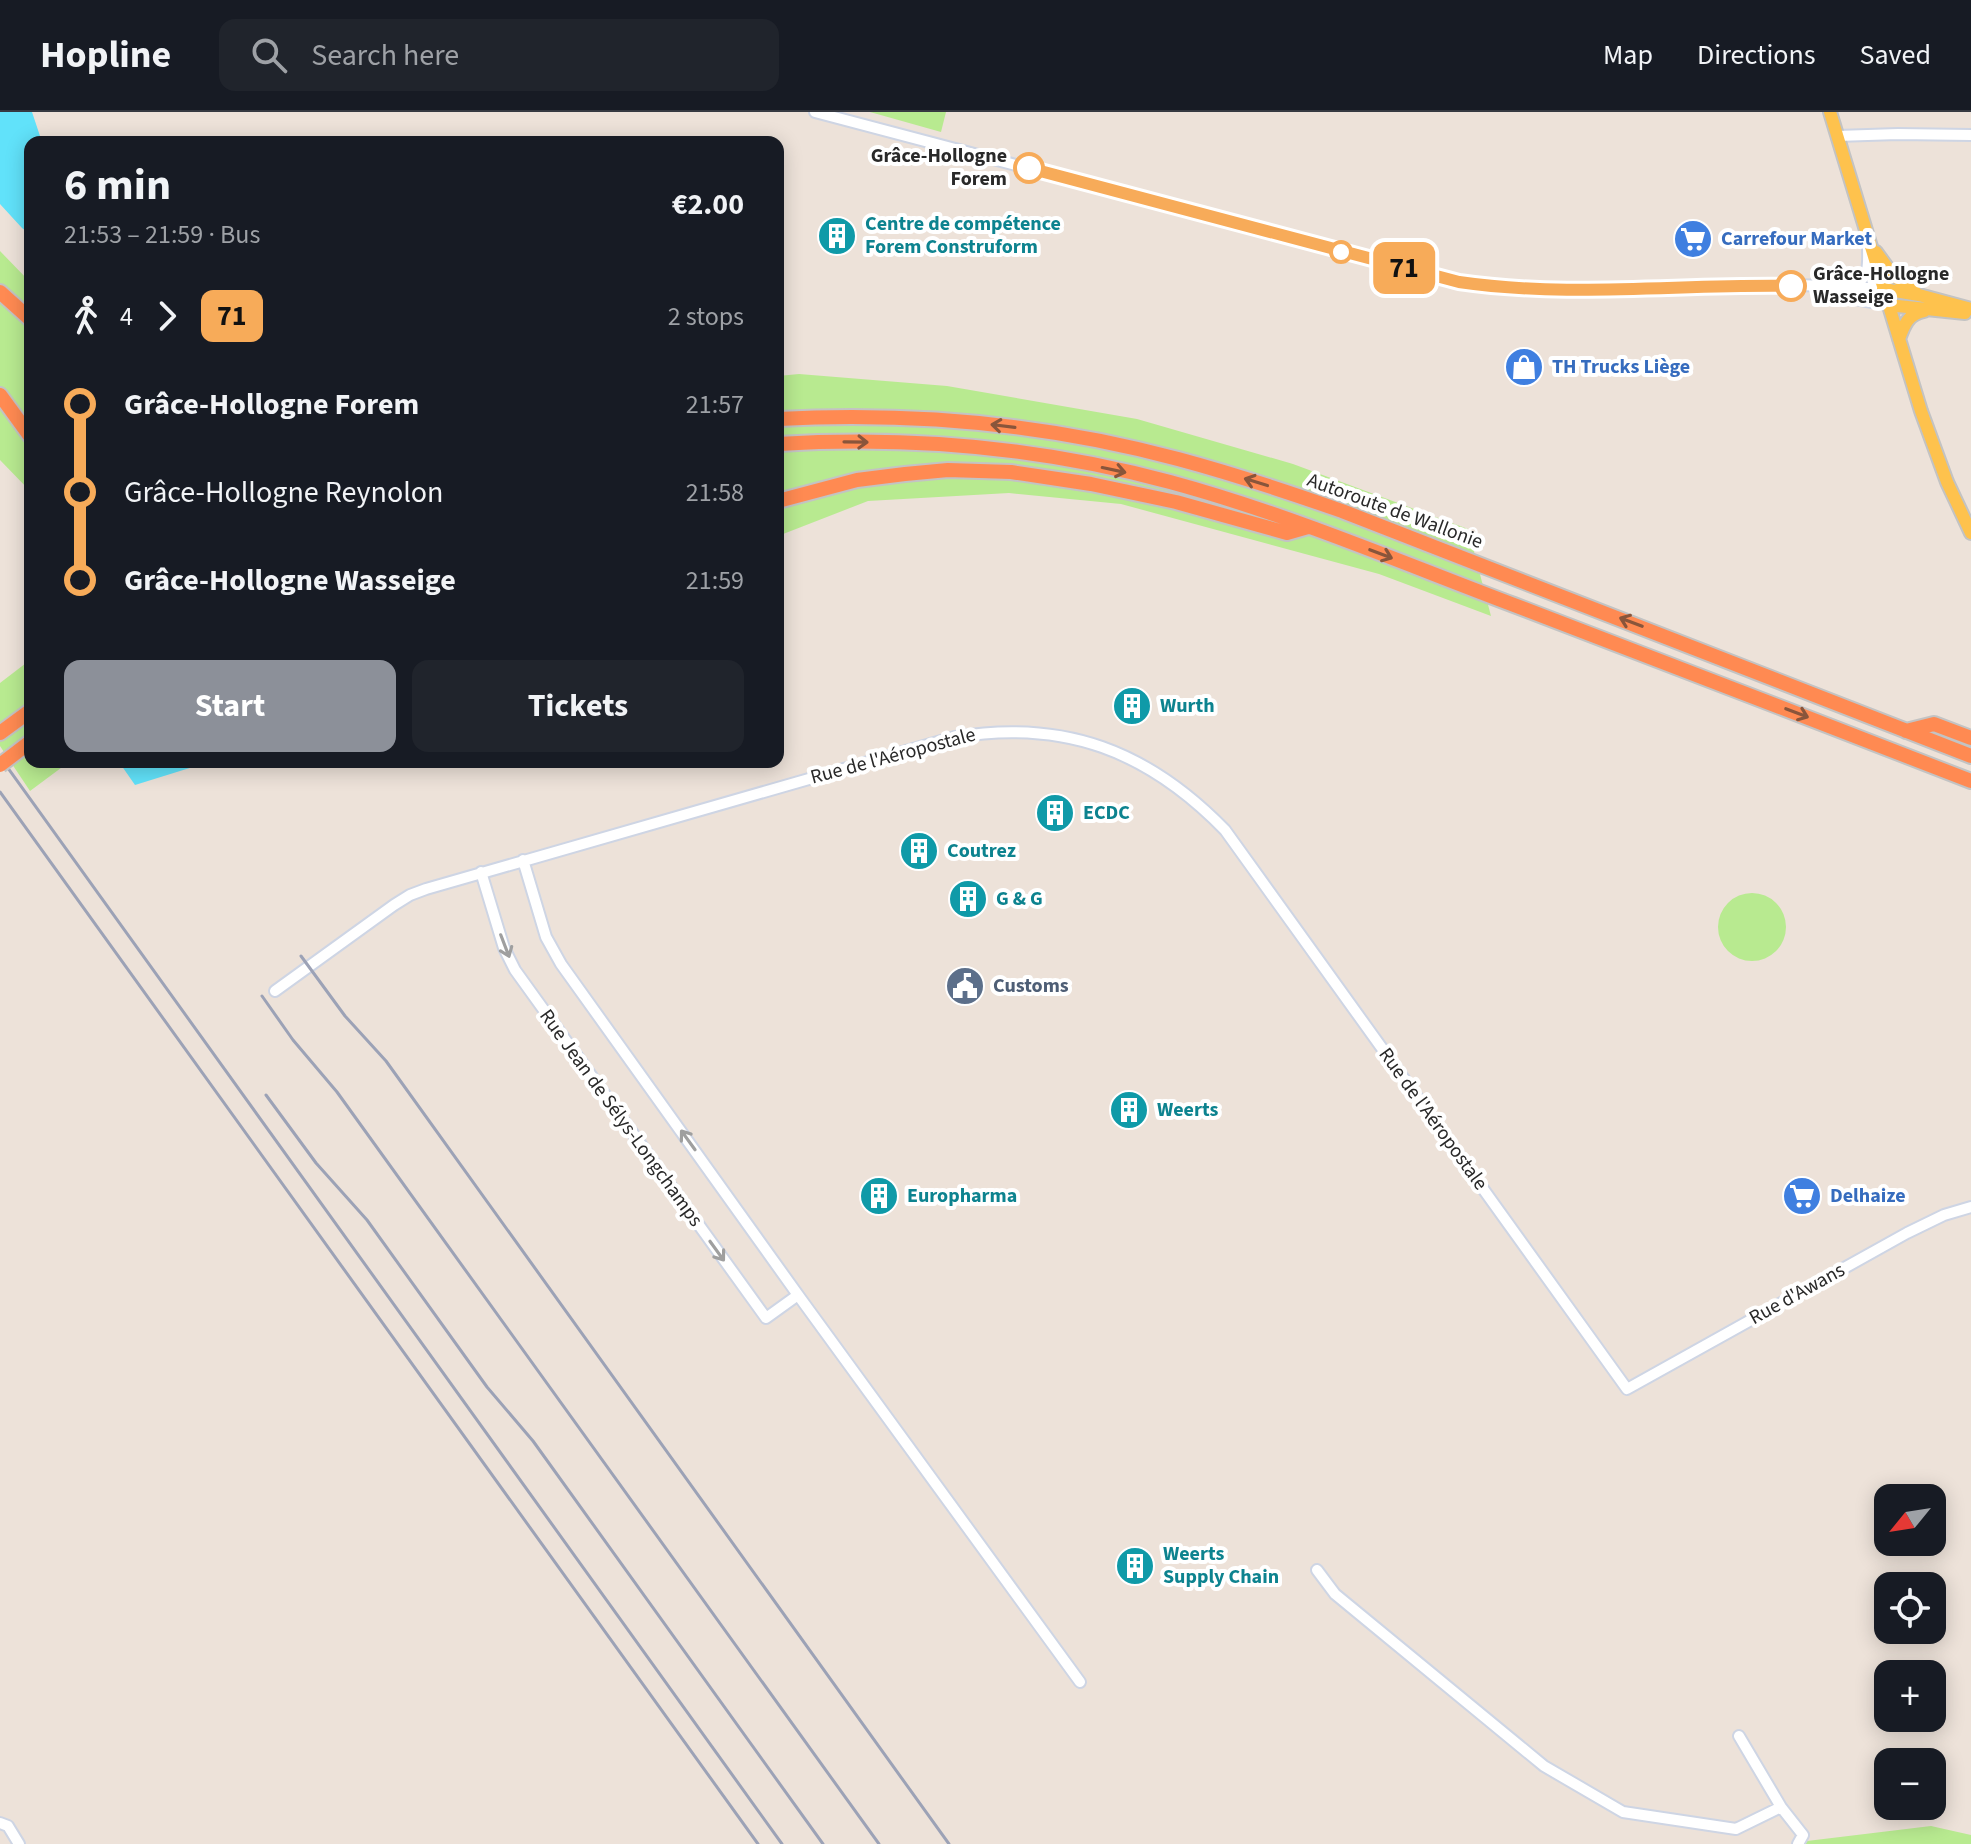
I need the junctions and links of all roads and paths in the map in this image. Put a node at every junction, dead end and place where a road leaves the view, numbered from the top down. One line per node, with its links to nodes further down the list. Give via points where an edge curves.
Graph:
1 (815, 112): 6 (street, via 1459,282 1574,291)
2 (1830, 112): 4 (main road)
3 (1971, 135): 4 (street)
4 (1837, 136): 5 (main road)
5 (1869, 240): 7 (street, via 1865,278); 8 (main road); 10 (main road, via 1892,274)
6 (1786, 286): 7 (street); 11 (street)
7 (1850, 287): 8 (street)
8 (1883, 289): 10 (main road); 11 (main road)
9 (0, 292): 14 (highway)
10 (1919, 295): 13 (main road)
11 (1888, 305): 12 (main road); 15 (main road)
12 (1930, 311): 13 (main road); 15 (main road, via 1909,318)
13 (1971, 311)
14 (24, 314)
15 (1899, 339): 22 (main road, via 1941,467)
16 (0, 395): 18 (highway)
17 (784, 419): 24 (highway, Autoroute de Wallonie, one-way to 17, via 1342,511 1176,458 1005,426 881,417)
18 (24, 428)
19 (784, 444): 21 (highway, one-way to 21, via 943,445 1058,458 1170,482)
20 (784, 499): 21 (highway, via 905,474 1011,472 1176,502 1287,533)
21 (1308, 527): 30 (highway, one-way to 30)
22 (1971, 533)
23 (24, 715): 25 (highway)
24 (1906, 731): 26 (highway, via 1934,724); 28 (highway, Autoroute de Wallonie)
25 (0, 733)
26 (1971, 738)
27 (24, 747): 29 (highway, bridge)
28 (1971, 756)
29 (0, 765)
30 (1971, 781)
31 (523, 860): 32 (street, Rue de l'Aéropostale); 35 (street, Rue Jean de Sélys-Longchamps, one-way to 31, via 561,964 546,937); 36 (street, Rue de l'Aéropostale, via 955,737 1025,732 1067,737 1135,760 1172,782 1225,830)
32 (481, 872): 33 (street, Rue de l'Aéropostale, via 402,900); 35 (street, Rue Jean de Sélys-Longchamps, one-way to 35, via 515,970 766,1318)
33 (275, 991)
34 (1971, 1207): 36 (street, Rue d'Awans, via 1907,1233)
35 (798, 1295): 38 (street, Rue Jean de Sélys-Longchamps)
36 (1627, 1389)
37 (1317, 1570): 40 (street, via 1335,1594 1544,1766 1623,1812 1736,1829)
38 (1080, 1682)
39 (1739, 1736): 40 (street)
40 (1781, 1807): 43 (street, via 1803,1835)
41 (4, 1824): 42 (street)
42 (19, 1844)
43 (1798, 1844)

